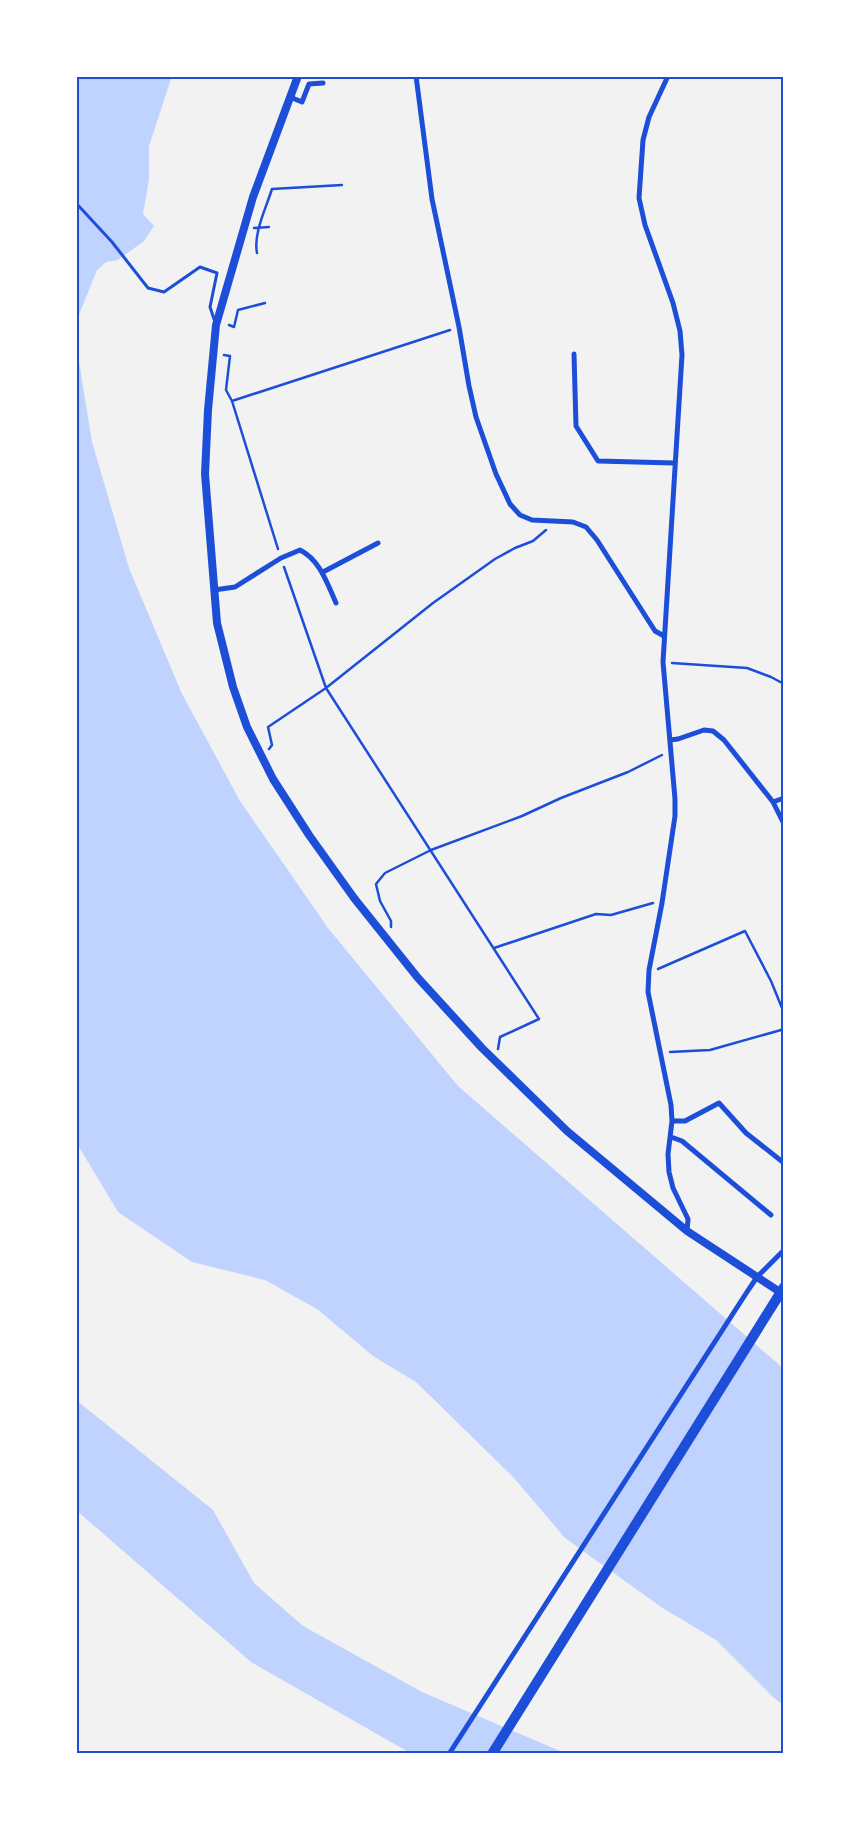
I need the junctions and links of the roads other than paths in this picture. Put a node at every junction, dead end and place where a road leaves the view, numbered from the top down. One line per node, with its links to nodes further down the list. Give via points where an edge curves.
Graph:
1 (298, 76): 5 (street)
2 (416, 76): 14 (street, via 432,199 469,386 496,474 510,504 520,516 532,520 573,522 586,527 655,632)
3 (668, 76): 9 (street, via 643,140 639,198 644,225 680,331 682,355)
4 (323, 83): 5 (street, via 309,84 302,102)
5 (290, 97): 7 (street, via 253,197)
6 (76, 203): 7 (lane, via 148,288 164,292 200,267 217,272 210,308)
7 (216, 325): 12 (street, via 205,474)
8 (574, 354): 9 (street, via 576,426 598,461)
9 (674, 463): 14 (street)
10 (378, 543): 11 (street)
11 (323, 572): 12 (street, via 308,554 300,550 234,587); 13 (street)
12 (214, 590): 23 (street, via 216,623 247,727 273,779 309,835 383,937 482,1048 567,1131)
13 (336, 603)
14 (664, 636): 15 (street)
15 (670, 740): 17 (street, via 704,730 713,731 724,740); 19 (street, via 675,816 648,992)
16 (784, 798): 17 (street)
17 (773, 802): 18 (street)
18 (784, 824)
19 (672, 1121): 20 (street); 21 (street, via 685,1121 719,1103 746,1133)
20 (671, 1137): 22 (street, via 682,1141); 23 (street, via 669,1172 688,1219)
21 (784, 1163)
22 (771, 1215)
23 (687, 1230): 25 (street)
24 (784, 1250): 25 (street)
25 (757, 1277): 26 (street); 27 (street)
26 (782, 1291): 28 (main road)
27 (449, 1754)
28 (492, 1754)

